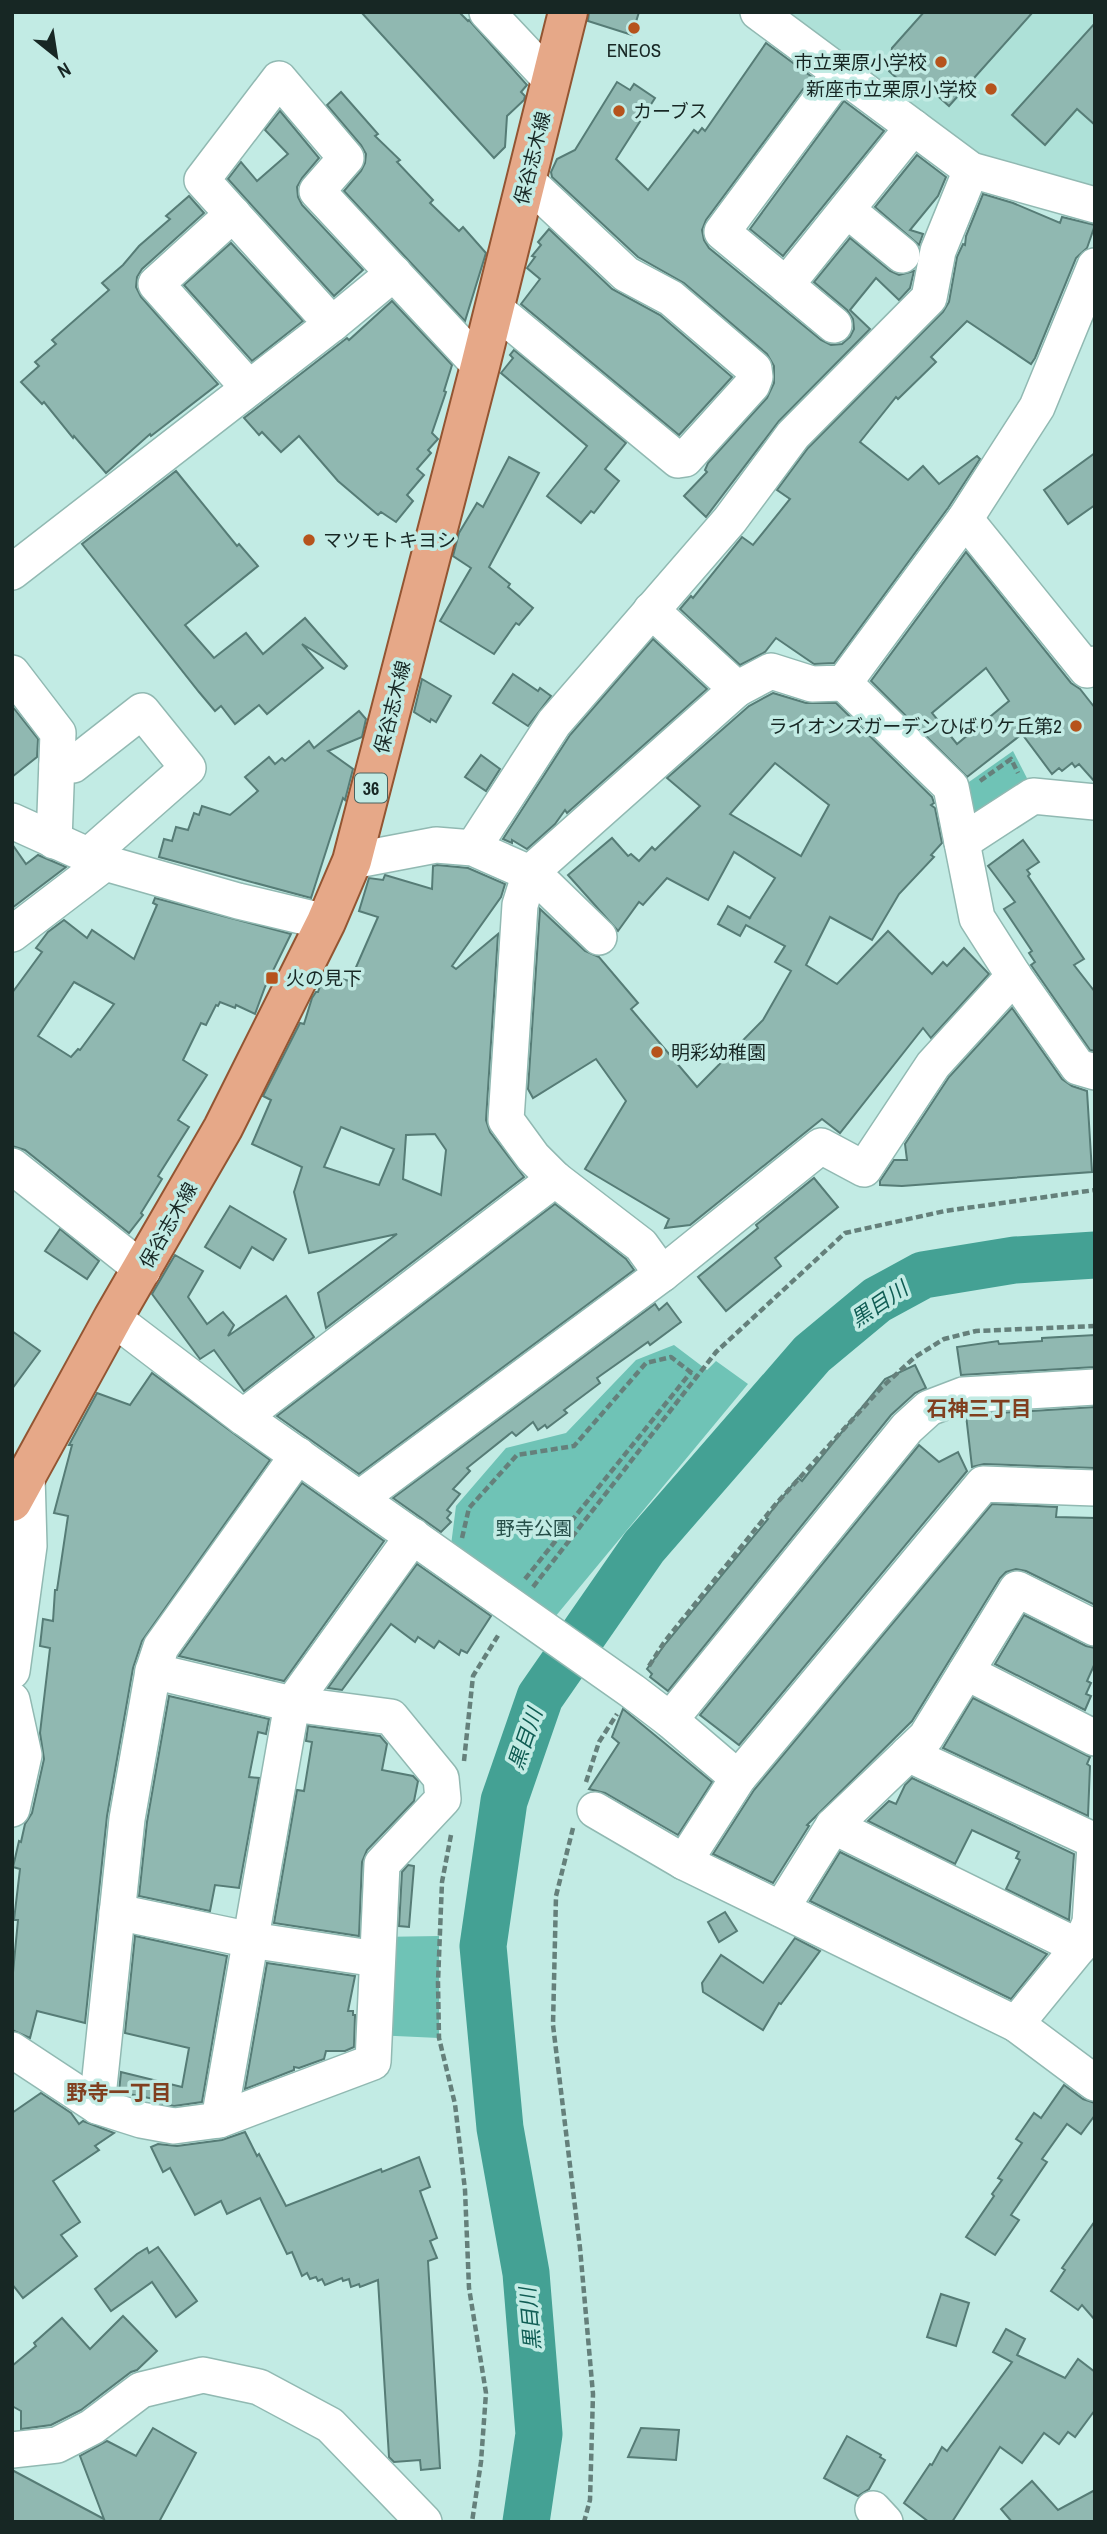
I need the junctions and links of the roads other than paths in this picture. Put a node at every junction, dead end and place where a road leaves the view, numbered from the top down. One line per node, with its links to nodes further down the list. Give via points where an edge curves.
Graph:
1 (487, 12): 5 (street)
2 (568, 12): 5 (main road, 保谷志木線 / 36)
3 (758, 12): 4 (street)
4 (840, 73): 6 (street); 15 (street, via 722,232)
5 (551, 80): 8 (main road, 保谷志木線 / 36)
6 (913, 127): 7 (street); 10 (street)
7 (971, 170): 9 (street); 23 (street, via 938,251 929,298 793,435 730,520)
8 (526, 180): 16 (main road, 保谷志木線 / 36); 16 (street, via 626,274 671,298 754,369 755,377 685,458 678,460)
9 (1095, 205)
10 (846, 210): 12 (street); 15 (street)
11 (233, 214): 14 (street, via 202,180 279,79 346,159 317,191); 17 (street); 20 (street, via 156,284)
12 (902, 255)
13 (1095, 266): 21 (street, via 1037,407)
14 (394, 273): 17 (street); 19 (street)
15 (786, 285): 18 (street)
16 (494, 308): 19 (main road, 保谷志木線 / 36)
17 (332, 324): 20 (street)
18 (834, 325)
19 (480, 366): 35 (main road, 保谷志木線 / 36)
20 (249, 388): 22 (street)
21 (965, 519): 24 (street, via 1087,670); 26 (street)
22 (12, 572)
23 (652, 610): 27 (street); 33 (street, via 554,723)
24 (1095, 664)
25 (12, 673): 28 (street, via 58,733)
26 (844, 683): 27 (street, via 812,684 771,671); 32 (street, via 951,787)
27 (737, 689): 36 (street)
28 (57, 765): 31 (street); 34 (street, via 73,765 142,711 188,768)
29 (1095, 802): 32 (street, via 1033,796)
30 (12, 821): 31 (street)
31 (54, 841): 34 (street)
32 (962, 842): 40 (street, via 977,918)
33 (472, 848): 35 (street, via 436,845); 36 (street)
34 (97, 859): 37 (street); 38 (street)
35 (352, 861): 37 (main road, 保谷志木線 / 36)
36 (530, 873): 39 (street); 43 (street, via 520,905 506,1120)
37 (326, 922): 44 (main road, 保谷志木線 / 36, via 223,1128)
38 (12, 934)
39 (599, 937)
40 (1014, 976): 41 (street, via 1078,1067); 45 (street, via 933,1065 864,1169 821,1146)
41 (1095, 1072)
42 (12, 1166): 44 (street)
43 (555, 1179): 45 (street, via 642,1245); 48 (street)
44 (143, 1270): 46 (main road, 保谷志木線 / 36)
45 (662, 1274): 52 (street)
46 (113, 1318): 48 (street); 50 (main road, 保谷志木線 / 36)
47 (1095, 1387): 60 (street, via 963,1395 929,1408 907,1428)
48 (243, 1417): 49 (street)
49 (298, 1455): 52 (street); 56 (street, via 160,1647)
50 (20, 1488): 55 (street, via 29,1546)
51 (1095, 1488): 63 (street, via 984,1484)
52 (360, 1499): 53 (street)
53 (413, 1536): 59 (street); 60 (street)
54 (1095, 1628): 57 (street, via 1017,1590)
55 (12, 1671)
56 (153, 1671): 59 (street); 70 (street, via 127,1819)
57 (966, 1672): 61 (street); 62 (street, via 926,1737)
58 (12, 1700): 65 (street, via 24,1755)
59 (292, 1704): 72 (street); 73 (street, via 391,1717 442,1777 443,1799 382,1864)
60 (670, 1720): 63 (street)
61 (1095, 1738)
62 (908, 1754): 66 (street); 67 (street)
63 (738, 1778): 68 (street)
64 (585, 1808): 68 (street)
65 (12, 1810)
66 (833, 1826): 69 (street); 71 (street)
67 (1095, 1844): 71 (street)
68 (684, 1862): 69 (street)
69 (781, 1909): 74 (street)
70 (117, 1912): 72 (street); 77 (street)
71 (1088, 1930): 74 (street)
72 (251, 1940): 73 (street); 78 (street)
73 (377, 1959): 78 (street, via 373,2062)
74 (1016, 2024): 76 (street)
75 (12, 2050): 77 (street)
76 (1095, 2083)
77 (97, 2106): 78 (street, via 174,2126)
78 (219, 2120)
79 (12, 2450): 80 (street, via 57,2445 92,2427 141,2390 203,2375 259,2387 330,2425)
80 (424, 2522)

